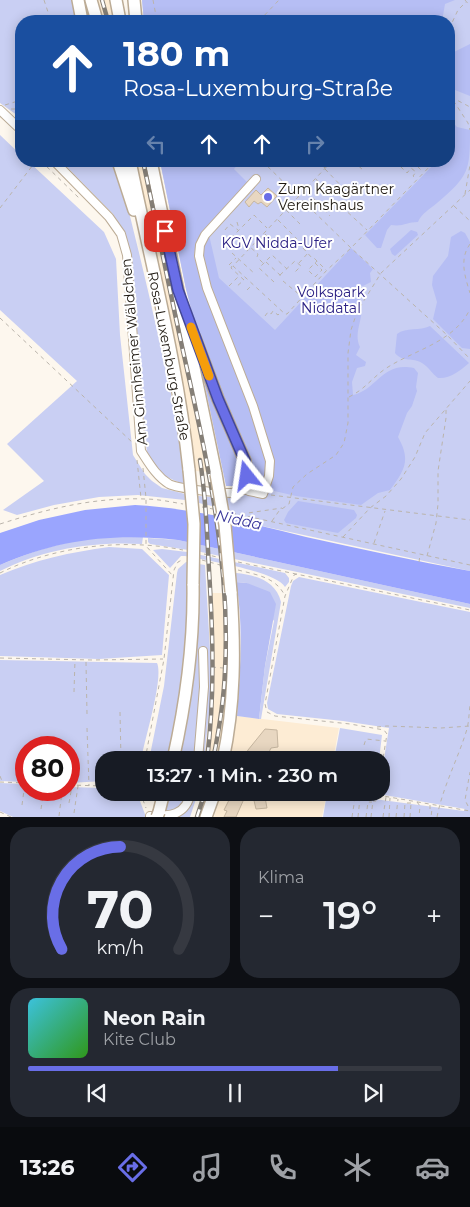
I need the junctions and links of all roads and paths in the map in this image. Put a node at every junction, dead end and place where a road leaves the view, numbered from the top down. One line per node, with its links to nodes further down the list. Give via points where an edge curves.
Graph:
1 (44, 0): 10 (path)
2 (78, 0): 11 (highway)
3 (91, 0): 12 (highway)
4 (116, 0): 13 (highway)
5 (134, 0): 14 (highway)
6 (153, 0): 15 (path)
7 (279, 0): 16 (path)
8 (465, 1): 9 (path); 17 (path)
9 (470, 6)
10 (49, 15)
11 (81, 15)
12 (95, 15)
13 (119, 15)
14 (135, 15)
15 (156, 15)
16 (264, 15)
17 (455, 16)
18 (455, 98): 21 (path)
19 (15, 102): 22 (path)
20 (455, 104): 26 (path)
21 (470, 107)
22 (1, 108): 25 (street)
23 (11, 109): 24 (path)
24 (15, 109)
25 (15, 123)
26 (470, 130)
27 (470, 165): 51 (path)
28 (31, 167): 60 (path)
29 (47, 167): 55 (path)
30 (60, 167): 120 (street, Am Ginnheimer Wäldchen, via 109,217 120,234 127,255 141,451 155,472 170,484 230,493)
31 (120, 167): 83 (highway)
32 (131, 167): 83 (highway, Rosa-Luxemburg-Straße)
33 (152, 167): 104 (highway, Rosa-Luxemburg-Straße)
34 (268, 167): 53 (path)
35 (360, 167): 40 (path)
36 (402, 167): 44 (path, via 407,172 411,168 416,172 413,176)
37 (418, 167): 41 (path)
38 (429, 167): 41 (path)
39 (325, 168): 42 (path); 50 (path)
40 (363, 170)
41 (424, 172): 44 (path)
42 (316, 178): 47 (path); 56 (path, via 319,186)
43 (256, 179): 121 (street, via 205,234 199,256 207,288 253,406 270,461)
44 (417, 180): 48 (path)
45 (302, 186): 47 (path)
46 (404, 186): 48 (path)
47 (305, 189): 53 (path); 63 (path)
48 (408, 189): 54 (path)
49 (470, 190): 51 (path)
50 (348, 192)
51 (464, 195): 57 (path)
52 (394, 196): 54 (path)
53 (299, 197): 61 (path); 79 (path)
54 (398, 199): 62 (path)
55 (83, 202)
56 (337, 204)
57 (453, 205): 66 (path); 95 (path)
58 (342, 206): 71 (path)
59 (385, 207): 62 (path)
60 (0, 208)
61 (286, 210): 64 (path); 67 (path)
62 (388, 210): 71 (path)
63 (330, 216)
64 (277, 219): 68 (path); 74 (path)
65 (237, 222): 70 (path)
66 (470, 222)
67 (300, 224)
68 (268, 229): 70 (path, via 254,216); 72 (path)
69 (225, 230): 70 (path, via 230,224)
70 (239, 230): 73 (path)
71 (368, 230): 79 (path)
72 (264, 233): 77 (path); 80 (path)
73 (231, 238)
74 (297, 239)
75 (239, 242): 77 (path, via 242,240)
76 (470, 244): 106 (path, via 463,260)
77 (250, 247): 84 (path); 86 (path)
78 (303, 248): 82 (path)
79 (351, 248): 92 (path); 95 (path)
80 (282, 251)
81 (232, 253): 84 (path)
82 (308, 253): 85 (path); 88 (path)
83 (150, 256): 161 (highway, Rosa-Luxemburg-Straße, bridge, via 177,380 194,524 189,665)
84 (238, 258): 89 (path); 90 (path); 93 (path, via 254,274)
85 (317, 261): 87 (path); 92 (path)
86 (264, 263): 91 (path, via 272,254); 96 (path); 100 (path, via 259,268)
87 (315, 263): 87 (path, via 308,270 315,277 322,270)
88 (298, 264): 91 (path, via 296,261); 94 (path, via 301,266)
89 (229, 265)
90 (233, 266): 97 (path, via 231,268); 101 (path)
91 (287, 269): 96 (path)
92 (327, 270): 107 (path)
93 (256, 271)
94 (295, 272)
95 (380, 274): 112 (path); 115 (path, via 357,312 351,330)
96 (280, 275): 98 (path)
97 (239, 276): 102 (path); 103 (path, via 244,280)
98 (280, 279)
99 (284, 281): 107 (path)
100 (275, 282)
101 (253, 284): 105 (path); 109 (path)
102 (230, 286)
103 (236, 288)
104 (178, 290): 120 (highway, via 218,399 245,461 247,476); 163 (highway, Rosa-Luxemburg-Straße, bridge, via 225,525 234,672)
105 (247, 290)
106 (470, 294)
107 (302, 297): 109 (path, via 287,314)
108 (470, 310): 112 (path)
109 (282, 312): 110 (path, via 278,315 268,312)
110 (265, 316)
111 (0, 318): 117 (path, via 136,445)
112 (447, 335): 113 (path); 115 (path, via 387,368 362,391)
113 (470, 359)
114 (470, 381): 116 (path)
115 (348, 398): 123 (path, via 344,443 336,455 293,487)
116 (446, 409): 126 (path, via 425,433 401,479); 130 (path, via 438,471)
117 (135, 441)
118 (136, 455): 124 (path)
119 (143, 468): 122 (path)
120 (242, 488): 121 (street)
121 (263, 494): 123 (path)
122 (146, 498): 124 (path); 136 (path)
123 (292, 498): 125 (path); 126 (path)
124 (141, 499): 133 (path, via 60,507)
125 (283, 508): 129 (path); 132 (path)
126 (370, 508): 127 (path); 134 (path)
127 (385, 511): 130 (path); 135 (path)
128 (232, 513): 129 (path)
129 (241, 514): 132 (path)
130 (437, 517): 131 (path); 138 (path)
131 (470, 520)
132 (271, 522): 134 (path)
133 (0, 524)
134 (342, 538): 135 (path)
135 (373, 545): 137 (path)
136 (146, 546): 141 (path, via 116,545 68,550); 145 (path, via 173,576)
137 (420, 555): 138 (path); 139 (path)
138 (426, 556): 140 (path)
139 (419, 562)
140 (470, 565)
141 (0, 573)
142 (470, 610): 156 (path, via 294,575 285,596 265,704 267,712 275,716)
143 (203, 651): 148 (street)
144 (0, 658): 146 (path)
145 (164, 659): 147 (path); 160 (path)
146 (75, 660): 147 (path); 150 (path)
147 (86, 660): 153 (path)
148 (204, 666): 149 (path); 162 (street)
149 (226, 668)
150 (74, 692)
151 (470, 705): 154 (path)
152 (120, 712): 159 (path)
153 (87, 714)
154 (469, 726): 156 (path); 194 (path)
155 (87, 728): 170 (path)
156 (374, 728): 157 (path, via 387,731)
157 (386, 742): 158 (path, via 366,739); 164 (path)
158 (364, 745)
159 (121, 751)
160 (147, 751)
161 (174, 751)
162 (199, 751)
163 (224, 751)
164 (385, 751)
165 (470, 772): 195 (path, via 465,800)
166 (0, 776): 167 (path)
167 (1, 782): 168 (path)
168 (15, 783)
169 (80, 785): 170 (path)
170 (89, 786): 171 (path)
171 (95, 786)
172 (390, 798): 173 (path)
173 (398, 799): 189 (path); 210 (path)
174 (23, 801): 193 (path)
175 (42, 801): 196 (path)
176 (61, 801): 201 (path)
177 (70, 801): 191 (path)
178 (75, 801): 199 (path)
179 (146, 801): 200 (path)
180 (160, 801): 200 (highway)
181 (188, 801): 200 (street, via 185,808 178,812 167,816)
182 (212, 801): 203 (highway)
183 (354, 801): 204 (path)
184 (360, 801): 205 (path)
185 (376, 801): 188 (path)
186 (385, 801): 208 (path)
187 (390, 801): 209 (path)
188 (373, 802): 206 (path, via 368,802); 207 (path)
189 (411, 802): 190 (path); 211 (path, via 406,802); 212 (path)
190 (418, 802): 192 (path); 213 (path)
191 (69, 804)
192 (430, 804): 194 (path); 214 (path)
193 (22, 805)
194 (439, 805): 197 (path); 215 (path)
195 (469, 806): 197 (path)
196 (41, 810)
197 (469, 811)
198 (0, 812): 202 (path)
199 (74, 813)
200 (155, 815)
201 (59, 816)
202 (11, 817)
203 (206, 817)
204 (352, 817)
205 (358, 817)
206 (366, 817)
207 (371, 817)
208 (383, 817)
209 (389, 817)
210 (396, 817)
211 (404, 817)
212 (410, 817)
213 (419, 817)
214 (431, 817)
215 (437, 817)

